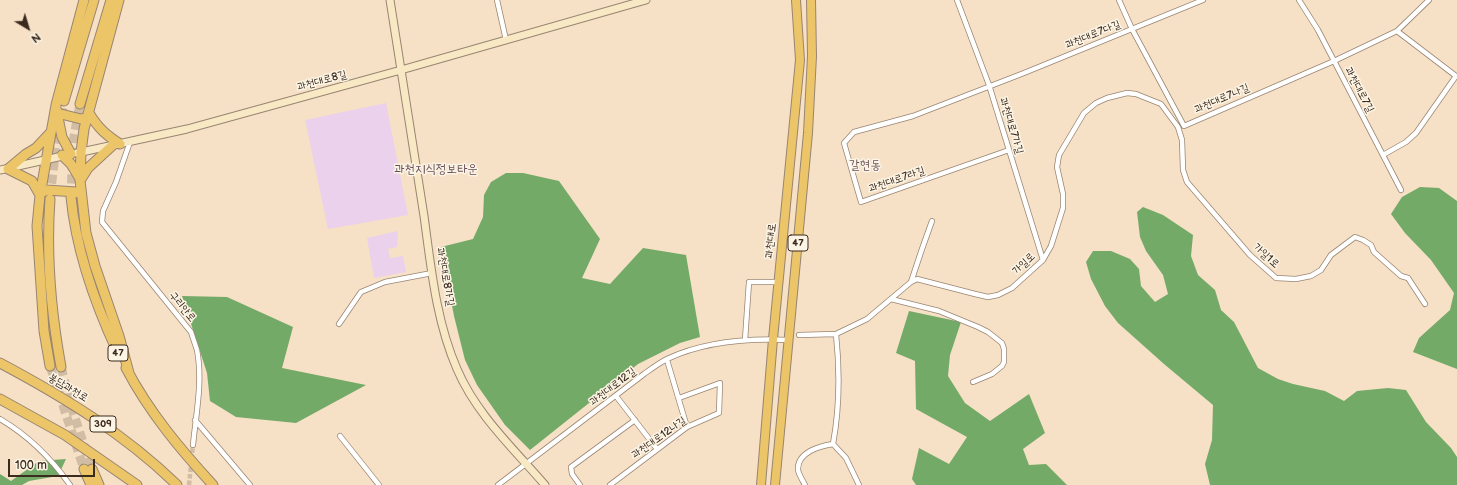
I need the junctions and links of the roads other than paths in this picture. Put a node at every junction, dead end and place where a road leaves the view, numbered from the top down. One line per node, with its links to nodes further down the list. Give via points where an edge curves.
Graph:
1 (84, 0): 23 (highway)
2 (94, 0): 23 (highway)
3 (110, 0): 21 (highway)
4 (119, 0): 24 (highway)
5 (390, 0): 19 (street, 과천대로8가길)
6 (497, 0): 17 (street)
7 (646, 0): 17 (street, 과천대로8길)
8 (796, 0): 43 (main road, 과천대로, via 800,60)
9 (811, 0): 52 (main road, 47, via 812,56 808,133)
10 (957, 0): 20 (street, 과천대로7가길)
11 (1119, 0): 15 (street, 과천대로7나길)
12 (1203, 0): 15 (street, 과천대로7다길)
13 (1299, 0): 18 (street, 과천대로7길)
14 (1429, 0): 16 (street, 과천대로7나길)
15 (1132, 28): 18 (street, 과천대로7나길, via 1184,126); 20 (street, 과천대로7다길)
16 (1397, 31): 18 (street, 과천대로7나길); 31 (street, via 1456,76 1416,134)
17 (506, 40): 19 (street, 과천대로8길)
18 (1334, 61): 31 (street, 과천대로7길)
19 (401, 70): 26 (street, 과천대로8길, via 187,129); 42 (street, 과천대로8가길)
20 (989, 86): 28 (street, 과천대로7가길); 28 (street, 과천대로7라길, via 913,116 854,132 844,143 861,202)
21 (80, 104)
22 (1161, 104): 41 (street, 가일로, via 1127,93 1096,103 1084,113 1059,155 1057,167 1063,194 1062,208 1051,246); 46 (street, 가일1로, via 1178,127 1182,140 1183,170 1187,182 1266,271 1276,278 1296,279 1311,276 1321,270 1331,256 1355,237 1372,245 1374,252 1401,276 1408,278)
23 (59, 106): 24 (highway, via 81,119); 25 (highway); 30 (highway, via 62,137)
24 (88, 116): 27 (highway); 29 (highway)
25 (51, 132): 32 (highway); 33 (highway, via 36,148)
26 (130, 142): 27 (street, 과천대로8길); 63 (street, 구리안로, via 103,211 102,222 191,332 197,351 198,372)
27 (117, 145): 29 (street, 과천대로8길); 34 (highway, via 88,168)
28 (1009, 150): 41 (street, 과천대로7가길)
29 (81, 152): 30 (street, 과천대로8길); 34 (highway)
30 (67, 155): 32 (street, 과천대로8길); 34 (highway)
31 (1383, 155): 35 (street, 과천대로7길)
32 (47, 158): 33 (street, 과천대로8길); 36 (highway)
33 (4, 170): 36 (highway, via 32,181)
34 (80, 179): 37 (highway)
35 (1401, 190)
36 (40, 194): 37 (highway, via 47,190 76,192); 55 (highway, via 37,226 44,331)
37 (81, 195): 57 (highway, via 86,233)
38 (71, 196): 57 (highway, 47, via 77,234 96,298)
39 (50, 199): 56 (highway, via 48,236 51,285)
40 (932, 222): 44 (street)
41 (1043, 260): 44 (street, 가일로, via 1012,288 988,297 917,279)
42 (432, 273): 47 (street, via 385,282 361,292); 70 (street, 과천대로8가길, via 442,324 458,370 488,419)
43 (778, 282): 50 (main road, 과천대로); 51 (street, via 749,282)
44 (911, 282): 45 (street)
45 (891, 299): 48 (street, via 867,319); 58 (street, via 939,310 988,332 1002,343 1002,366 992,374)
46 (1425, 304)
47 (339, 324)
48 (836, 334): 49 (street); 67 (street, via 839,384 838,417)
49 (799, 335)
50 (773, 339): 51 (street, 과천대로12길); 52 (street, 과천대로12길); 83 (main road, 과천대로)
51 (745, 340): 53 (street, 과천대로12길, via 695,349)
52 (789, 340): 84 (main road, 47)
53 (666, 360): 59 (street, 과천대로12길); 60 (street)
54 (0, 364): 75 (highway, 봉담과천로 / 309, via 94,418 155,463)
55 (50, 366)
56 (61, 367)
57 (129, 374): 76 (highway, 47, via 158,421)
58 (973, 382)
59 (616, 396): 64 (street); 70 (street, 과천대로12길)
60 (679, 398): 65 (street); 65 (street, 과천대로12나길, via 720,383 719,413)
61 (0, 399): 74 (highway, via 65,435)
62 (0, 419): 71 (street, via 39,448 56,465)
63 (195, 420): 68 (street, 구리안로); 77 (street)
64 (635, 420): 69 (street); 81 (street, via 571,467 572,474)
65 (687, 427): 69 (street, 과천대로12나길)
66 (340, 436): 78 (street)
67 (833, 444): 85 (street, via 818,447 800,461 798,471); 86 (street, via 846,458)
68 (193, 445)
69 (657, 449): 82 (street, 과천대로12나길)
70 (527, 463): 79 (street, 과천대로12길); 80 (street, 과천대로8가길)
71 (70, 485)
72 (90, 485): 73 (highway, via 88,469)
73 (99, 485)
74 (137, 485)
75 (177, 485)
76 (214, 485)
77 (250, 485)
78 (379, 485)
79 (498, 485)
80 (545, 485)
81 (580, 485)
82 (610, 485)
83 (761, 485)
84 (775, 485)
85 (805, 485)
86 (859, 485)

